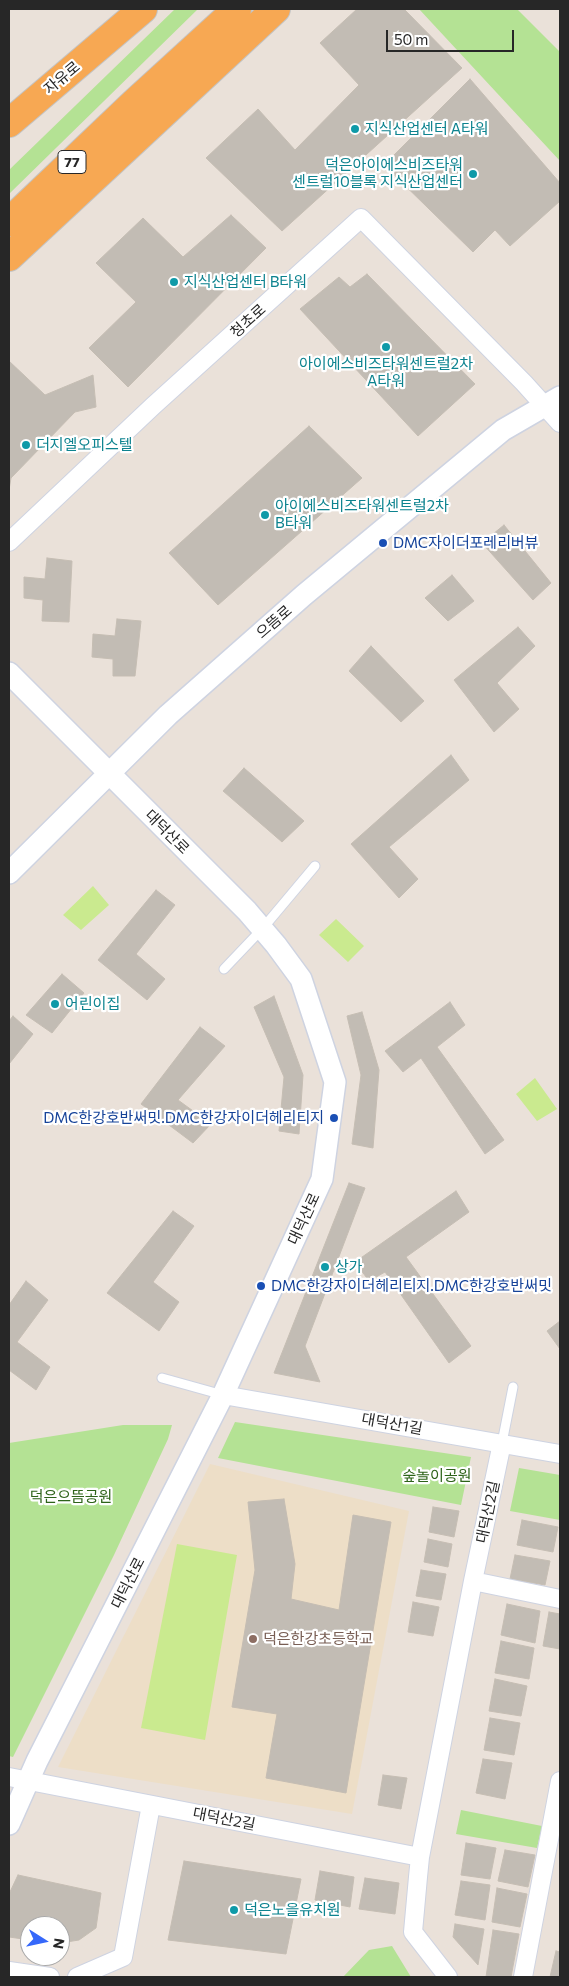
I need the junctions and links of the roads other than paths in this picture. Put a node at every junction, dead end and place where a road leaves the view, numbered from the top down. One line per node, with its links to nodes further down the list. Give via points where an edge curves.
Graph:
1 (139, 9): 6 (highway, 자유로)
2 (143, 9): 6 (highway, 자유로)
3 (223, 9): 7 (highway, 77)
4 (237, 9): 7 (highway, 77)
5 (276, 9): 10 (highway)
6 (115, 21): 8 (highway, 자유로)
7 (134, 102): 9 (highway, 77)
8 (9, 123)
9 (9, 222)
10 (9, 258)
11 (553, 401): 12 (street); 13 (street, 청초로, via 361,218 153,406); 15 (street, 으뜸로, via 503,430 304,595)
12 (560, 423)
13 (9, 542)
14 (9, 673): 15 (street, 대덕산로)
15 (108, 772): 17 (street, 으뜸로); 18 (street, 대덕산로)
16 (315, 866): 18 (lane)
17 (9, 873)
18 (263, 928): 19 (lane); 22 (street, 대덕산로, via 301,979 335,1082 322,1179)
19 (224, 969)
20 (162, 1378): 22 (lane)
21 (513, 1387): 23 (lane)
22 (223, 1395): 23 (street, 대덕산1길); 27 (street, 대덕산로)
23 (502, 1443): 24 (street, 대덕산1길); 25 (street, 대덕산2길)
24 (560, 1454)
25 (473, 1581): 26 (street); 31 (street, 대덕산2길)
26 (560, 1599)
27 (18, 1779): 29 (street, 대덕산2길); 30 (street, 대덕산로)
28 (560, 1781): 36 (street)
29 (151, 1805): 31 (street, 대덕산2길); 34 (street, via 123,1957)
30 (9, 1824)
31 (420, 1857): 35 (street, 대덕산2길, via 413,1932)
32 (9, 1971): 33 (street)
33 (50, 1977)
34 (78, 1977)
35 (448, 1977)
36 (523, 1977)

